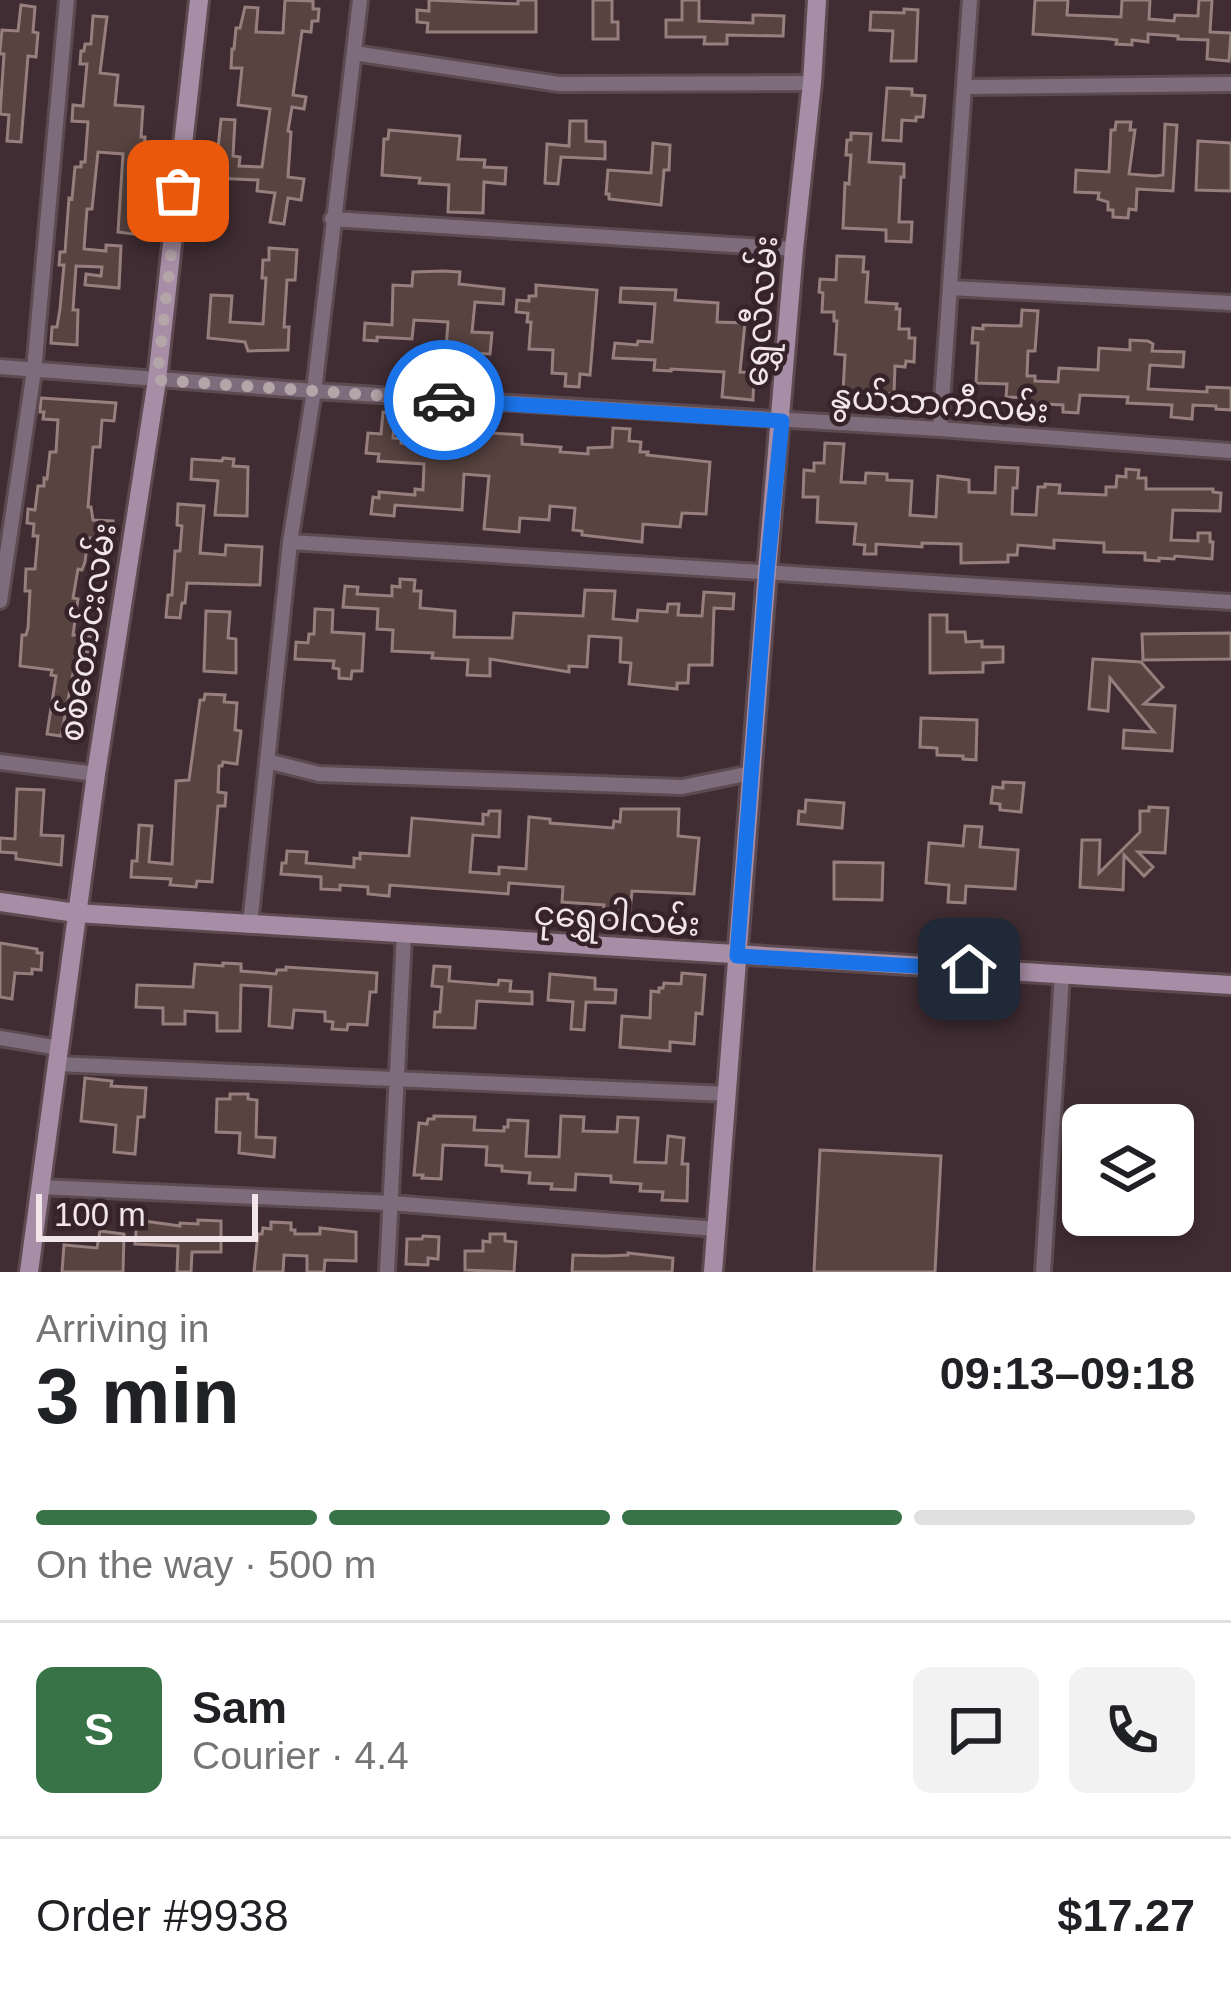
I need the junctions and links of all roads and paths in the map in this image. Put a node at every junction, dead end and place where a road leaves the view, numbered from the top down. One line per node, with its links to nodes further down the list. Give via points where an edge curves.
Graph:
1 (68, 0): 15 (street)
2 (360, 0): 6 (street)
3 (817, 0): 7 (street, ရွှေလီလမ်း)
4 (970, 0): 9 (street)
5 (193, 1): 16 (street, စစ်တောင်းလမ်း)
6 (353, 53): 7 (street, via 559,85); 10 (street)
7 (812, 83): 11 (street, ရွှေလီလမ်း)
8 (1231, 84): 9 (street)
9 (964, 87): 12 (street)
10 (332, 219): 11 (street); 17 (street)
11 (794, 249): 18 (street, ရွှေလီလမ်း)
12 (950, 288): 13 (street); 19 (street)
13 (1231, 303)
14 (0, 367): 15 (street, နွယ်သာကီလမ်း)
15 (34, 371): 16 (street, နွယ်သာကီလမ်း); 23 (street)
16 (157, 380): 17 (street, နွယ်သာကီလမ်း); 28 (street, စစ်တောင်းလမ်း)
17 (314, 391): 18 (street, နွယ်သာကီလမ်း); 21 (street)
18 (782, 421): 19 (street, နွယ်သာကီလမ်း); 22 (street, ရွှေလီလမ်း)
19 (940, 429): 20 (street, နွယ်သာကီလမ်း)
20 (1231, 451)
21 (290, 542): 22 (street); 25 (street)
22 (767, 571): 24 (street); 27 (street, ရွှေလီလမ်း)
23 (0, 601)
24 (1231, 602)
25 (267, 760): 27 (street, via 319,774 682,787); 31 (street)
26 (0, 762): 28 (street)
27 (751, 773): 33 (street, ရွှေလီလမ်း)
28 (96, 774): 30 (street, စစ်တောင်းလမ်း)
29 (0, 902): 30 (street, ငုရွှေဝါလမ်း)
30 (76, 914): 31 (street, ငုရွှေဝါလမ်း); 37 (street, စစ်တောင်းလမ်း)
31 (250, 925): 32 (street, ငုရွှေဝါလမ်း)
32 (404, 934): 33 (street, ငုရွှေဝါလမ်း); 38 (street)
33 (737, 956): 34 (street, ငုရွှေဝါလမ်း); 39 (street, ရွှေလီလမ်း)
34 (1062, 975): 35 (street, ငုရွှေဝါလမ်း); 46 (street)
35 (1231, 985)
36 (0, 1039): 37 (street)
37 (57, 1056): 38 (street); 40 (street, စစ်တောင်းလမ်း)
38 (397, 1077): 39 (street); 41 (street)
39 (727, 1094): 42 (street, ရွှေလီလမ်း)
40 (40, 1187): 41 (street); 43 (street, စစ်တောင်းလမ်း)
41 (390, 1203): 42 (street); 44 (street)
42 (716, 1229): 45 (street, ရွှေလီလမ်း)
43 (29, 1272)
44 (387, 1272)
45 (713, 1272)
46 (1043, 1272)

